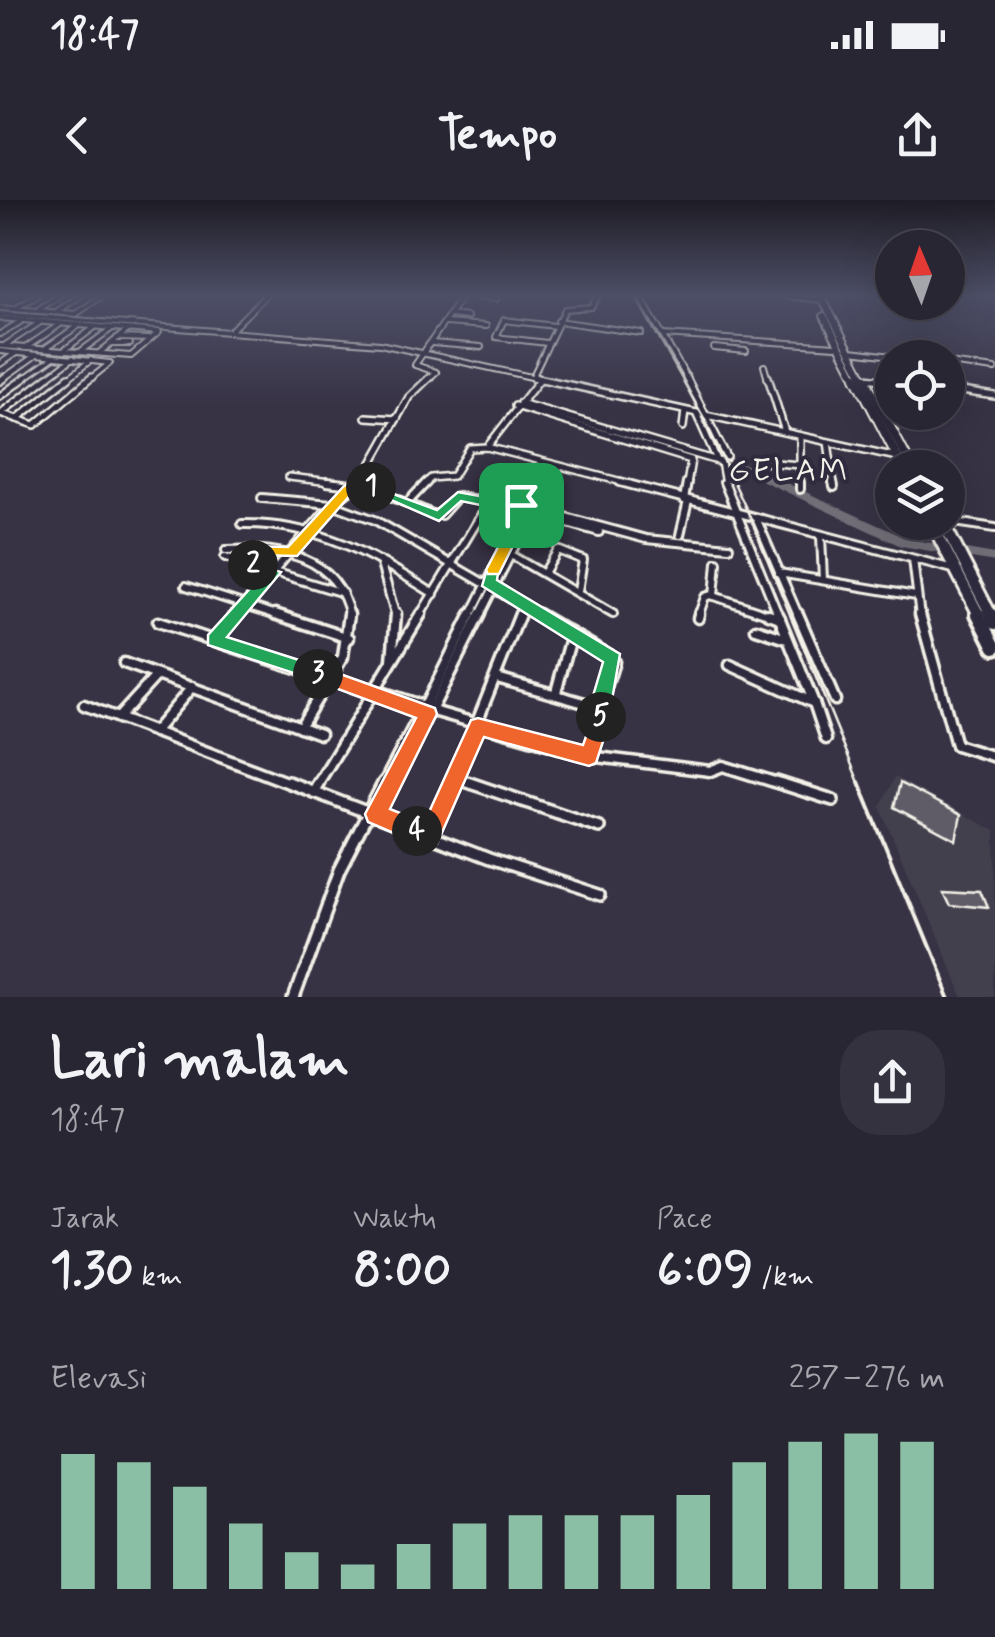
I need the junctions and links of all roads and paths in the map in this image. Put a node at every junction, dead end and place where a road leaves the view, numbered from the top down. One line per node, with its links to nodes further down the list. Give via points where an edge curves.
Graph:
1 (23, 333): 24 (street)
2 (46, 333): 25 (street)
3 (68, 333): 31 (street)
4 (86, 333): 27 (street)
5 (105, 333): 32 (street)
6 (123, 333): 15 (street)
7 (158, 333): 16 (street)
8 (265, 333): 33 (street)
9 (439, 333): 20 (street)
10 (498, 333): 21 (street)
11 (552, 333): 21 (street)
12 (831, 333): 22 (highway)
13 (840, 333): 29 (highway)
14 (662, 335): 17 (street); 56 (street)
15 (117, 338): 16 (street); 18 (street)
16 (151, 339): 34 (street, via 133,355)
17 (744, 342): 22 (street); 28 (street)
18 (110, 344): 19 (street); 34 (street)
19 (130, 344)
20 (432, 344): 23 (street); 33 (street)
21 (547, 344): 44 (street)
22 (836, 346): 66 (highway)
23 (480, 347)
24 (1, 348): 25 (street); 30 (street)
25 (24, 348): 31 (street)
26 (714, 348): 28 (street)
27 (62, 351): 31 (street); 32 (street)
28 (746, 351): 38 (street)
29 (851, 351): 35 (street); 45 (highway)
30 (17, 352): 31 (street); 40 (street)
31 (42, 352): 36 (street); 46 (street)
32 (80, 352): 34 (street)
33 (425, 353): 44 (street); 58 (street, via 415,366 436,372)
34 (98, 354)
35 (875, 354)
36 (55, 356): 37 (street); 49 (street)
37 (74, 358): 39 (street); 53 (street)
38 (747, 358)
39 (92, 359): 57 (street); 57 (street, via 110,362 38,423)
40 (0, 364)
41 (965, 365): 43 (street)
42 (764, 366): 61 (street)
43 (995, 369)
44 (536, 378): 51 (street); 52 (street)
45 (864, 378): 47 (street); 67 (highway)
46 (0, 380)
47 (875, 380)
48 (965, 392): 50 (street)
49 (0, 396)
50 (995, 396)
51 (517, 405): 65 (street); 69 (street); 78 (street, via 691,460)
52 (685, 411): 54 (street); 59 (street)
53 (0, 413): 57 (street)
54 (696, 413): 56 (street); 69 (street)
55 (366, 417): 58 (street)
56 (709, 417): 61 (street); 69 (street)
57 (16, 419)
58 (397, 420): 74 (street)
59 (683, 427)
60 (478, 433): 64 (street)
61 (785, 433): 62 (street)
62 (800, 436): 63 (street); 72 (street)
63 (828, 442): 68 (street); 75 (street)
64 (472, 446): 65 (street); 79 (street, via 453,476 431,478)
65 (487, 446): 71 (street)
66 (893, 450)
67 (902, 450)
68 (875, 452)
69 (722, 461): 83 (street, via 721,474)
70 (764, 462): 72 (street)
71 (543, 463): 78 (street); 82 (street)
72 (800, 465): 76 (street)
73 (289, 477): 74 (street)
74 (358, 484): 79 (street); 81 (street)
75 (834, 487)
76 (800, 489)
77 (262, 498): 81 (street)
78 (686, 500): 83 (street); 90 (street)
79 (408, 502): 80 (street, via 439,516 458,496)
80 (489, 502): 82 (street); 103 (street)
81 (332, 504): 87 (street); 103 (street)
82 (524, 509): 89 (street); 94 (street, via 646,540); 97 (street)
83 (740, 514): 84 (street); 120 (street)
84 (756, 518): 91 (street); 106 (street)
85 (242, 524): 87 (street)
86 (965, 524): 88 (street)
87 (311, 526): 96 (street); 100 (street)
88 (995, 528)
89 (599, 532)
90 (680, 535)
91 (821, 535): 101 (street); 107 (street)
92 (942, 540): 98 (highway)
93 (949, 540): 98 (highway)
94 (728, 547)
95 (248, 550): 96 (street); 99 (street); 99 (street, via 226,554)
96 (292, 552): 104 (street); 111 (street, via 334,578)
97 (508, 553): 105 (street); 108 (street)
98 (953, 557): 101 (street); 117 (highway); 128 (highway)
99 (242, 560): 104 (street)
100 (380, 560): 112 (street); 130 (street, via 396,612)
101 (913, 560): 114 (street)
102 (717, 562): 113 (street)
103 (453, 563): 108 (street); 112 (street)
104 (274, 572): 111 (street); 115 (street)
105 (544, 573): 110 (street); 110 (street, via 558,550 581,556)
106 (779, 574): 107 (street); 138 (street)
107 (823, 580): 114 (street)
108 (491, 583): 116 (street); 142 (street)
109 (186, 586): 115 (street)
110 (578, 591): 118 (street)
111 (344, 594): 125 (street)
112 (434, 594): 130 (street)
113 (714, 596): 119 (street, via 706,597); 120 (street)
114 (916, 596): 150 (street, via 937,693 956,744)
115 (248, 604): 125 (street); 127 (street)
116 (524, 604): 124 (street); 134 (street)
117 (991, 608): 122 (highway)
118 (612, 614)
119 (698, 618)
120 (781, 618): 126 (street)
121 (158, 622): 127 (street)
122 (995, 623)
123 (756, 629): 126 (street)
124 (572, 634): 137 (street); 141 (street, via 613,659)
125 (349, 638): 133 (street)
126 (788, 639): 139 (street)
127 (214, 640): 133 (street)
128 (995, 647)
129 (124, 663): 132 (street)
130 (392, 663): 136 (street)
131 (730, 665): 139 (street)
132 (157, 675): 135 (street); 143 (street)
133 (330, 678): 136 (street); 144 (street)
134 (496, 678): 137 (street); 145 (street)
135 (192, 688): 144 (street); 146 (street)
136 (376, 692): 142 (street); 152 (street)
137 (556, 692): 141 (street)
138 (834, 700)
139 (814, 703): 148 (street)
140 (84, 706): 143 (street)
141 (600, 706): 149 (street)
142 (427, 709): 145 (street); 154 (street)
143 (118, 718): 146 (street)
144 (300, 727): 147 (street)
145 (478, 727): 149 (street); 151 (street)
146 (154, 732): 152 (street)
147 (320, 734)
148 (826, 739)
149 (589, 756): 153 (street, via 710,771 724,766)
150 (995, 757)
151 (454, 778): 155 (street); 156 (street)
152 (313, 792): 154 (street)
153 (834, 800)
154 (366, 822): 156 (street); 158 (street, via 340,870)
155 (599, 827)
156 (429, 836): 157 (street)
157 (600, 895)
158 (293, 997)

